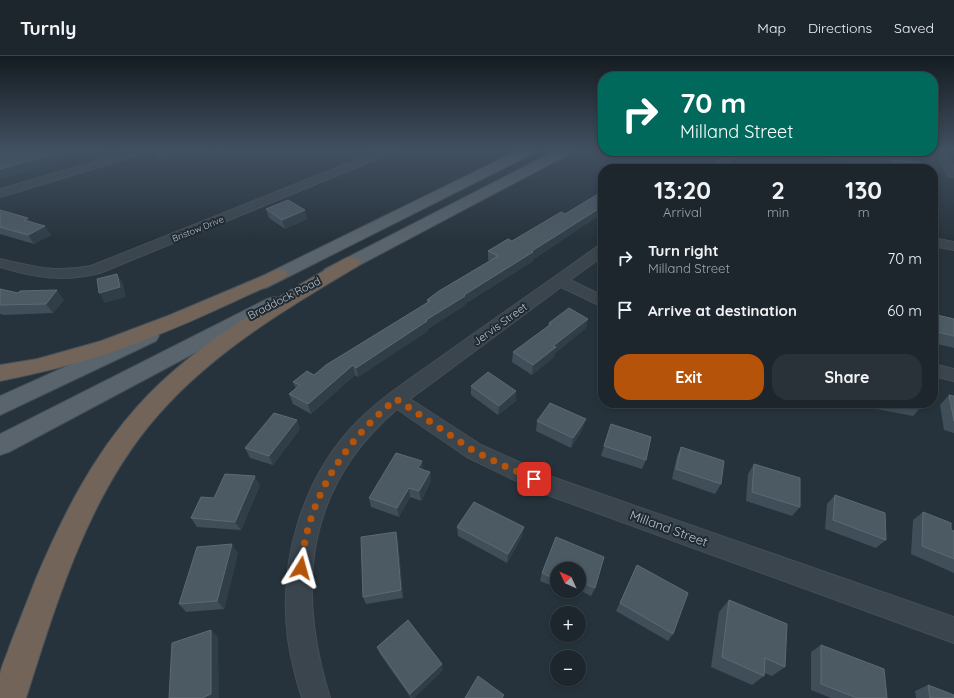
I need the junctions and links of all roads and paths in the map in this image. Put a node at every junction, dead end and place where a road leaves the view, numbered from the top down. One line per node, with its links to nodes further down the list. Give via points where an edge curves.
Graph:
1 (44, 180): 5 (street)
2 (316, 180): 10 (street, Bristow Drive, via 95,270 52,275)
3 (469, 180): 11 (main road, Braddock Road)
4 (509, 180): 9 (main road, Braddock Road)
5 (0, 193)
6 (938, 243): 7 (street)
7 (954, 246)
8 (598, 252): 12 (street, Jervis Street)
9 (352, 262): 19 (main road, Braddock Road); 21 (highway, via 282,302 236,333 180,378 152,405 87,499 43,599)
10 (0, 263)
11 (279, 274): 15 (highway, via 133,338 46,365); 18 (main road, Braddock Road)
12 (559, 280): 13 (street); 17 (street, Jervis Street)
13 (598, 300)
14 (938, 371): 16 (street)
15 (0, 372)
16 (954, 375)
17 (396, 399): 20 (street, Milland Street, via 474,451 546,484); 22 (street, Jervis Street, via 374,417 338,461 310,521 302,555 298,596 301,638 309,679)
18 (0, 406)
19 (0, 445)
20 (954, 630)
21 (9, 698)
22 (316, 698)

